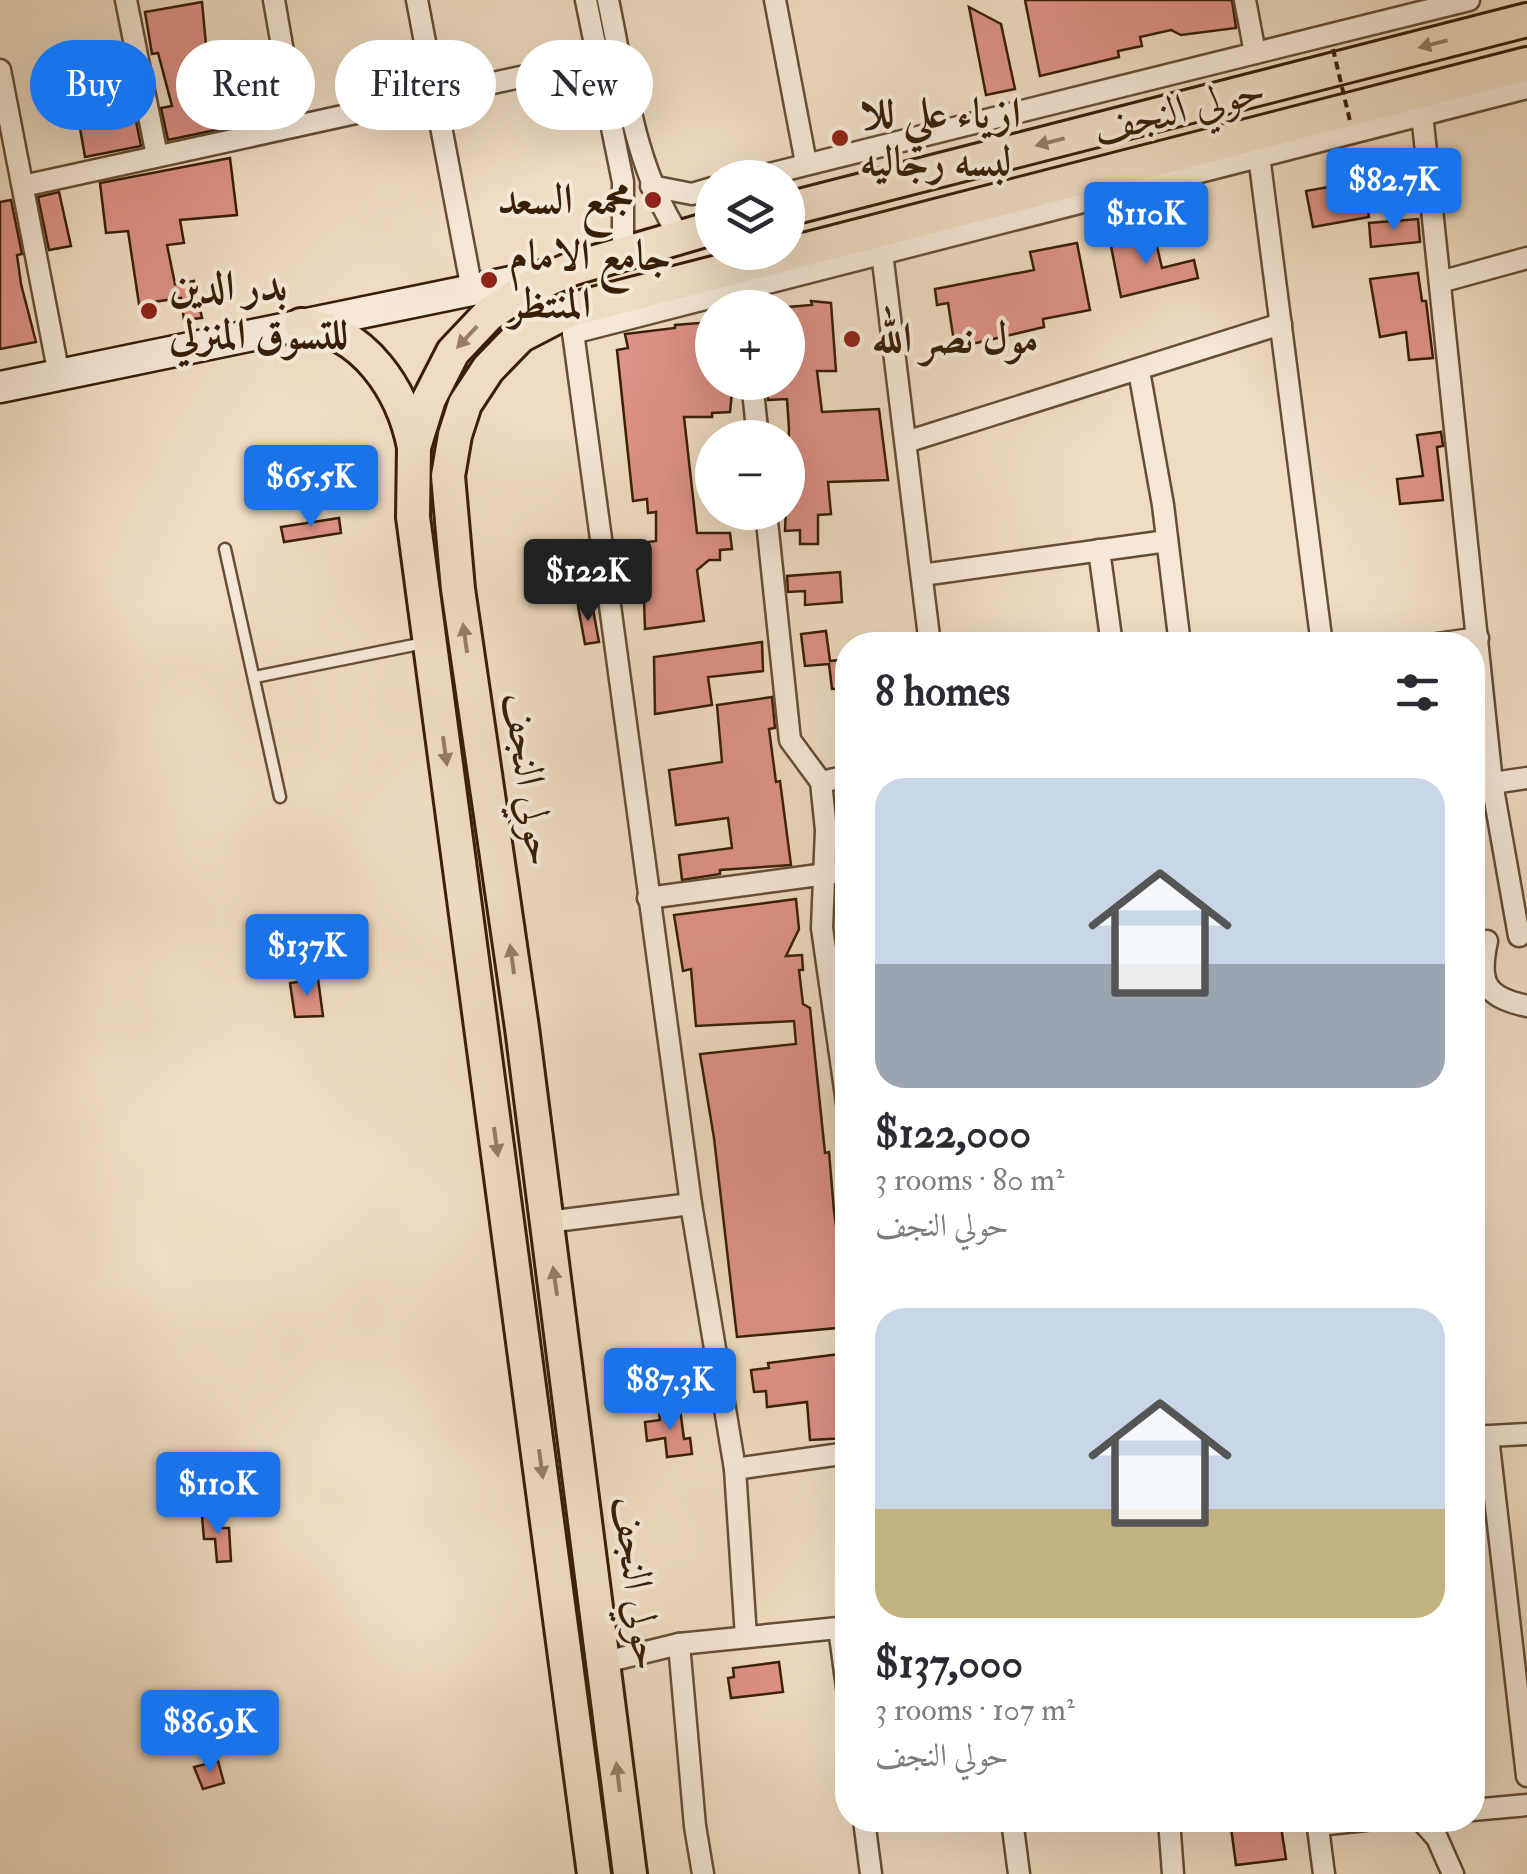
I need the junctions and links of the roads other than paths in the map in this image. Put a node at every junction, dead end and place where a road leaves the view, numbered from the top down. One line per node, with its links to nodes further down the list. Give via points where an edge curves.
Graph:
1 (126, 0): 22 (street)
2 (274, 0): 11 (street)
3 (417, 0): 12 (street)
4 (586, 0): 13 (street)
5 (608, 0): 27 (street)
6 (774, 0): 24 (street)
7 (1246, 0): 14 (street)
8 (1470, 0): 9 (street)
9 (1390, 10): 14 (street)
10 (1527, 20): 29 (main road, حولي النجف, one-way to 29)
11 (281, 40)
12 (424, 40)
13 (594, 40)
14 (1256, 53): 24 (street)
15 (1527, 64): 18 (main road, حولي النجف)
16 (0, 70): 26 (street)
17 (1527, 88): 18 (street)
18 (1421, 102): 23 (street); 25 (main road, حولي النجف); 36 (street)
19 (277, 130): 22 (street)
20 (441, 130): 37 (street)
21 (612, 130): 33 (street, via 623,182)
22 (157, 156): 26 (street)
23 (1259, 156): 25 (street); 41 (street)
24 (806, 164)
25 (1149, 173): 32 (street); 40 (main road, حولي النجف)
26 (22, 186): 44 (street)
27 (652, 186): 28 (street); 31 (street)
28 (695, 193)
29 (805, 205)
30 (695, 232): 31 (main road, حولي النجف)
31 (680, 236): 33 (main road, حولي النجف)
32 (882, 253): 38 (street); 46 (street)
33 (623, 254): 35 (main road, حولي النجف)
34 (1527, 258): 36 (street)
35 (571, 269): 37 (street); 47 (main road, حولي النجف, one-way to 47, via 488,314 453,352)
36 (1440, 282): 57 (street)
37 (472, 290): 42 (street)
38 (768, 290)
39 (695, 304): 40 (street)
40 (572, 321): 68 (street); 74 (main road, حولي النجف, one-way to 40, via 458,589 448,476 465,404 488,369 520,336)
41 (1281, 324): 43 (street); 56 (street)
42 (301, 325): 44 (street); 47 (main road, via 320,326 370,359 399,400)
43 (1139, 370): 46 (street); 49 (street)
44 (60, 375): 45 (street)
45 (0, 387)
46 (906, 442): 52 (street)
47 (414, 447): 58 (main road, حولي النجف, via 413,517)
48 (768, 530): 62 (street, via 790,740)
49 (1167, 541): 51 (street); 55 (street)
50 (224, 549): 59 (lane)
51 (1099, 550): 52 (street); 54 (street)
52 (922, 575): 53 (street)
53 (929, 632)
54 (1110, 632)
55 (1178, 632)
56 (1320, 632)
57 (1477, 632)
58 (430, 642): 59 (lane); 75 (main road, حولي النجف, one-way to 75)
59 (255, 677): 65 (lane)
60 (1527, 778): 63 (street)
61 (835, 779): 62 (street)
62 (821, 782): 67 (street)
63 (1485, 784)
64 (1485, 795): 69 (street)
65 (280, 797)
66 (835, 874): 67 (street)
67 (823, 876): 68 (street); 73 (street, via 822,928)
68 (648, 898): 78 (street)
69 (1523, 935): 70 (street)
70 (1485, 941)
71 (1485, 982): 72 (street, via 1500,1000)
72 (1527, 1006)
73 (835, 1019)
74 (522, 1028): 75 (main road, via 508,1042); 76 (main road, حولي النجف)
75 (482, 1034): 77 (main road, حولي النجف)
76 (529, 1085): 77 (main road, via 508,1077); 79 (main road, حولي النجف)
77 (488, 1090): 97 (main road, حولي النجف, one-way to 97)
78 (691, 1204): 79 (street); 83 (street)
79 (547, 1222): 88 (main road, حولي النجف, one-way to 79)
80 (1527, 1434): 81 (street)
81 (1485, 1437)
82 (835, 1455): 83 (street)
83 (735, 1469): 86 (street)
84 (1485, 1473): 89 (street)
85 (835, 1628): 86 (street)
86 (746, 1637): 87 (street)
87 (679, 1644): 88 (street); 99 (street)
88 (605, 1662): 98 (main road, حولي النجف, one-way to 88)
89 (1527, 1776)
90 (1527, 1805): 91 (street)
91 (1485, 1809)
92 (866, 1832): 100 (street)
93 (1014, 1832): 101 (street)
94 (1169, 1832): 102 (street)
95 (1319, 1832): 103 (street)
96 (1432, 1832): 104 (street)
97 (594, 1874)
98 (630, 1874)
99 (703, 1874)
100 (871, 1874)
101 (1019, 1874)
102 (1174, 1874)
103 (1324, 1874)
104 (1453, 1874)

